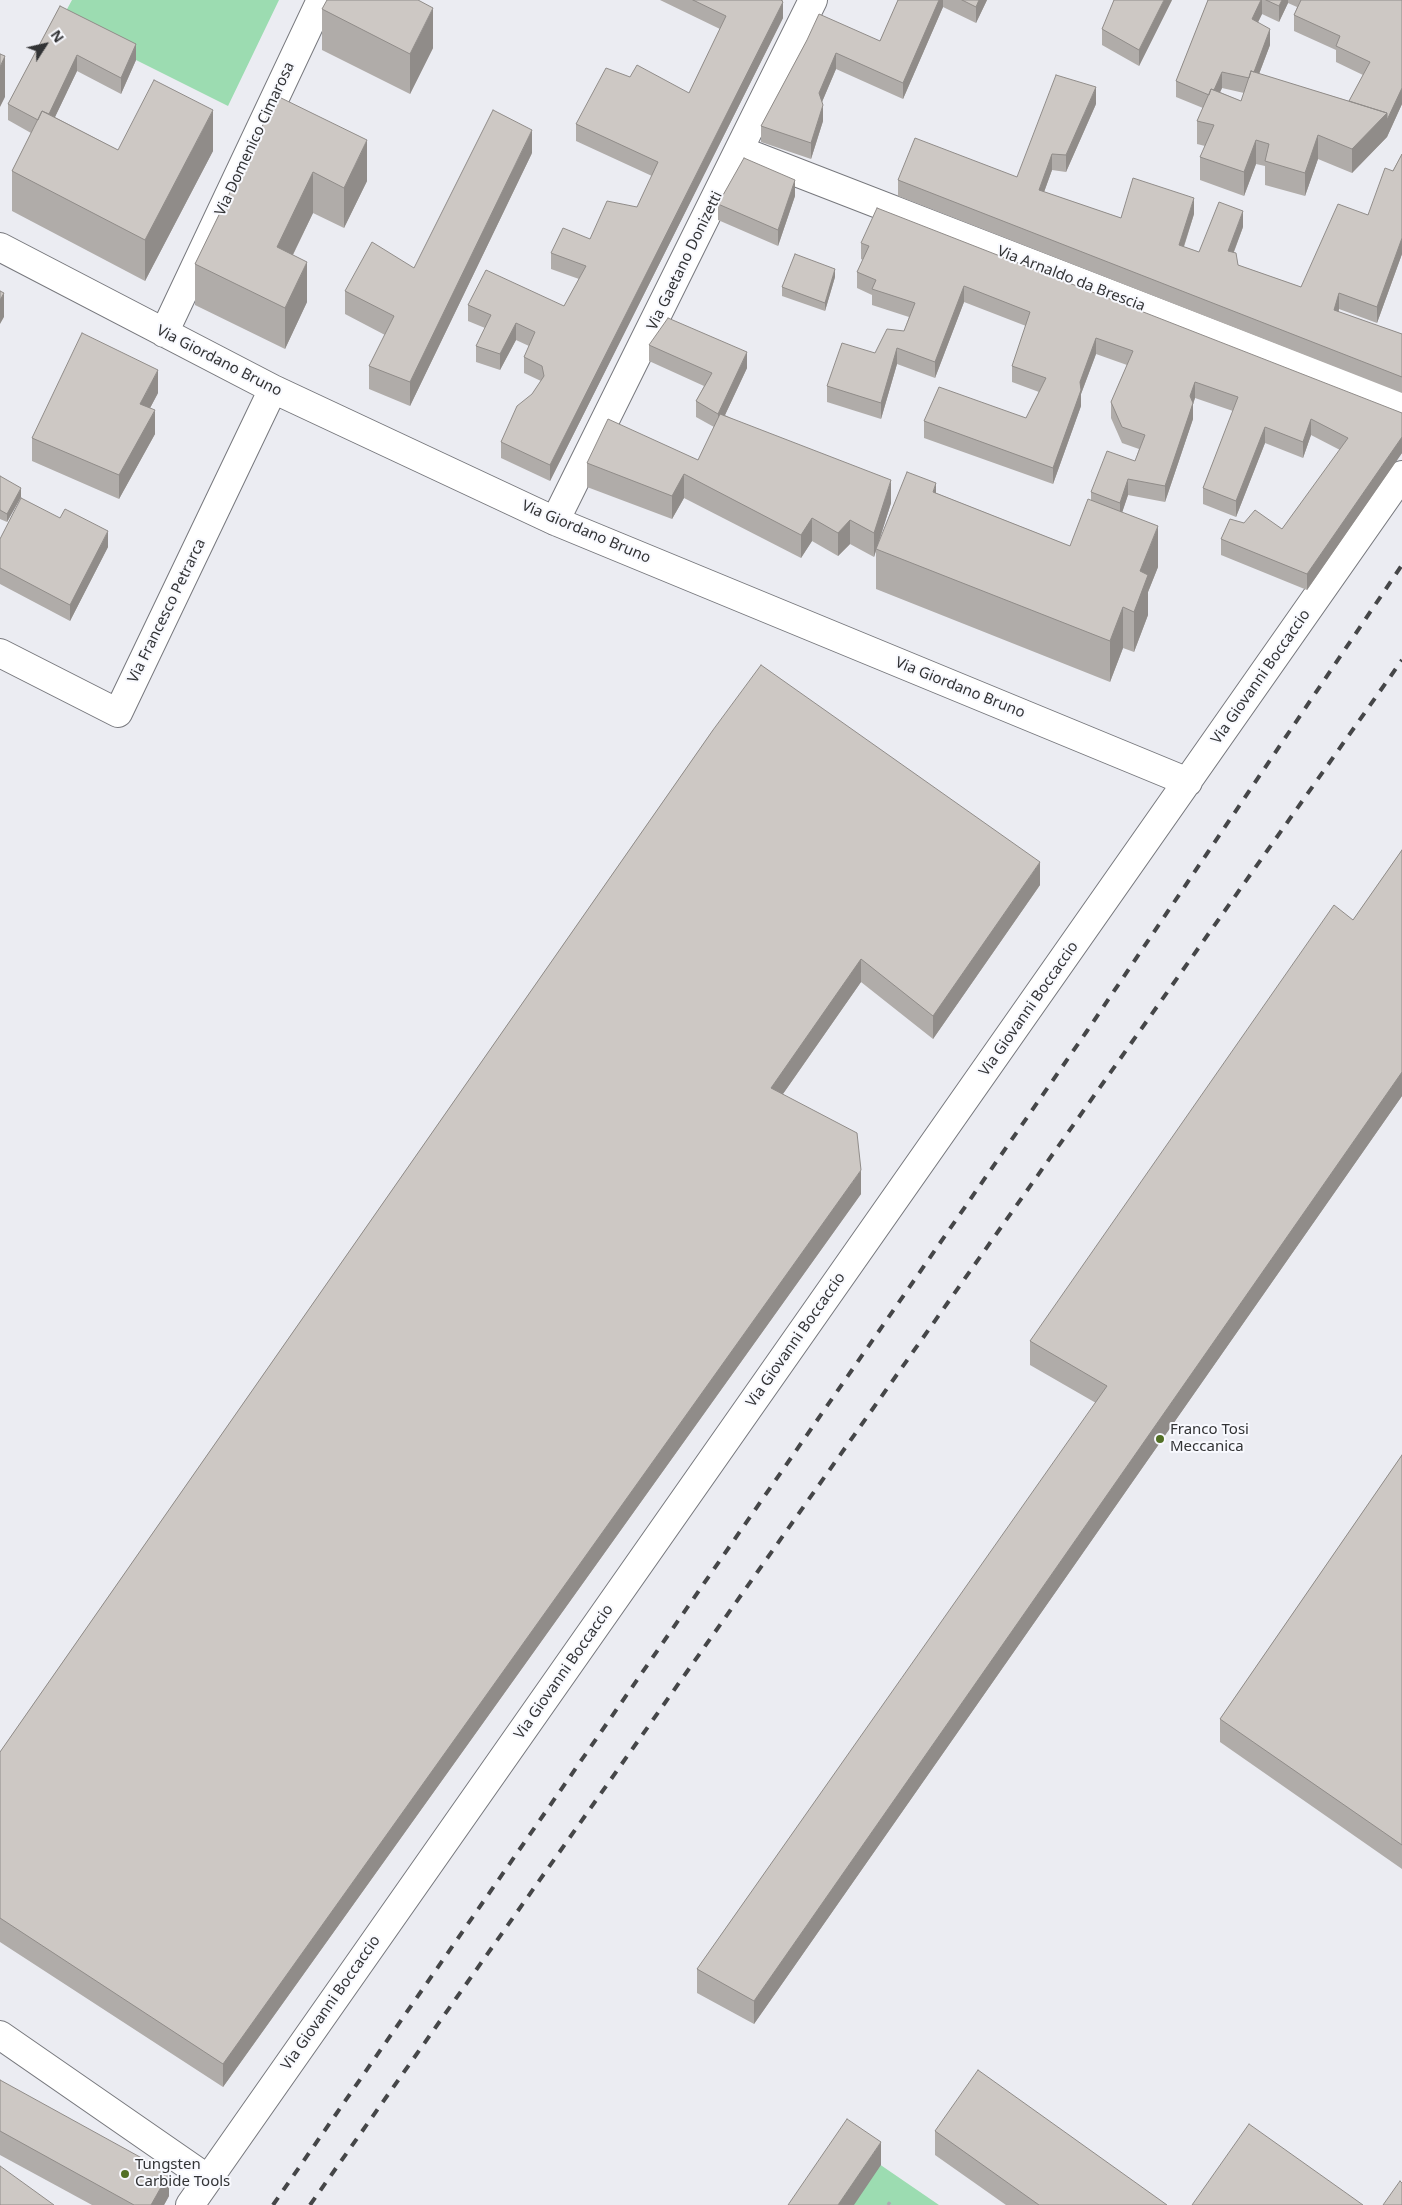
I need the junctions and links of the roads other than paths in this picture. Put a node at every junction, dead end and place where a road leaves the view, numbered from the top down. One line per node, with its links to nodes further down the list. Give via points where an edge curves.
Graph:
1 (321, 0): 5 (street, Via Domenico Cimarosa)
2 (813, 0): 3 (street, Via Gaetano Donizetti)
3 (740, 150): 7 (street, Via Arnaldo da Brescia); 9 (street, Via Gaetano Donizetti)
4 (0, 247): 5 (street, Via Giordano Bruno)
5 (164, 333): 6 (street, Via Giordano Bruno)
6 (273, 389): 9 (street, Via Giordano Bruno); 10 (street, Via Francesco Petrarca, via 118,712)
7 (1402, 407)
8 (1402, 475): 11 (street, Via Giovanni Boccaccio)
9 (555, 521): 11 (street, Via Giordano Bruno)
10 (0, 652)
11 (1188, 782): 13 (street, Via Giovanni Boccaccio)
12 (0, 2035): 13 (street)
13 (208, 2179): 14 (street, Via Giovanni Boccaccio)
14 (190, 2205)

